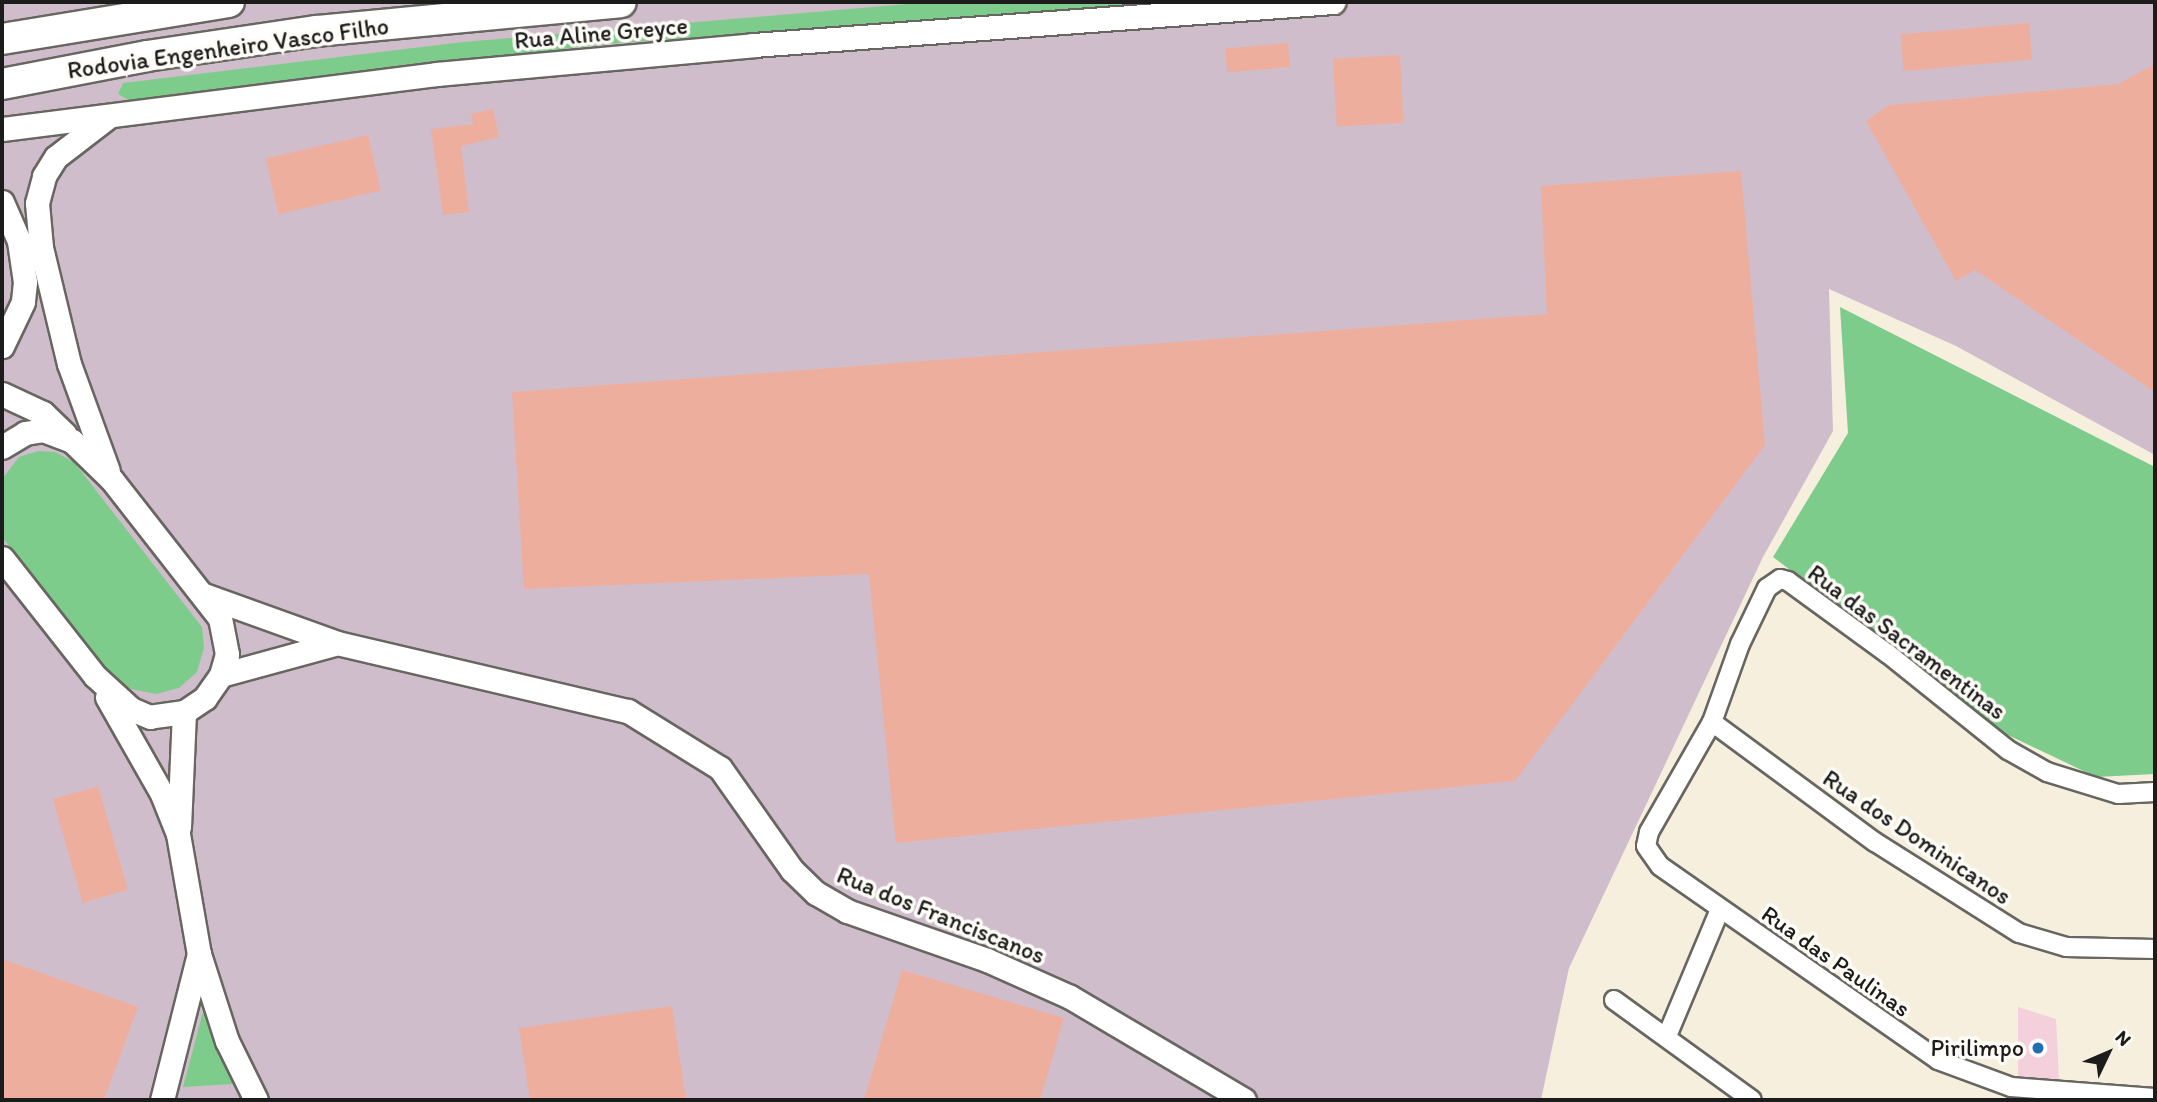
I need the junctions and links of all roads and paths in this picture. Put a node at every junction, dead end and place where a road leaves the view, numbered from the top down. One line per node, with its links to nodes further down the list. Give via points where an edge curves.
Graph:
1 (229, 2): 4 (highway, Rodovia Engenheiro Vasco Filho)
2 (621, 2): 5 (highway, Rodovia Engenheiro Vasco Filho, via 317,31 147,56)
3 (1333, 2): 6 (main road, Rua Aline Greyce, via 726,47 437,74)
4 (2, 39)
5 (2, 84)
6 (113, 113): 7 (main road, Rua Aline Greyce); 13 (main road, via 56,157 44,176 37,203 41,247 69,364)
7 (2, 128)
8 (2, 202): 9 (main road, via 19,241 25,282 14,325)
9 (2, 346)
10 (2, 394): 11 (main road, via 43,412)
11 (72, 441): 12 (main road, via 43,430 25,433); 13 (main road)
12 (2, 447)
13 (112, 480): 16 (main road)
14 (2, 558): 17 (main road)
15 (2, 579): 17 (main road)
16 (204, 595): 18 (main road, Rua dos Franciscanos); 19 (main road, via 226,636 228,654)
17 (32, 600): 20 (main road)
18 (337, 643): 19 (main road, Rua dos Franciscanos); 34 (main road, Rua dos Franciscanos, via 628,711 720,768 792,870 817,893 847,911 988,960 1070,997)
19 (221, 675): 21 (main road, via 205,698)
20 (95, 676): 21 (main road, via 131,709 150,717); 25 (main road, via 145,762)
21 (184, 712): 25 (main road)
22 (1712, 722): 23 (street, Rua das Sacramentinas, via 1740,644 1767,588 1784,580 1888,654 2008,750 2084,787 2118,794); 24 (street, Rua das Sacramentinas); 27 (street, Rua dos Dominicanos, via 1875,842 2019,933 2066,947)
23 (2155, 792)
24 (1649, 832): 26 (street, Rua das Paulinas, via 1648,853)
25 (178, 834): 28 (main road)
26 (1720, 909): 30 (street); 31 (street, Rua das Paulinas, via 1893,1032 1950,1066 2011,1087)
27 (2155, 949)
28 (198, 954): 32 (main road); 33 (main road, via 227,1041)
29 (1614, 1000): 30 (street)
30 (1667, 1036): 35 (street)
31 (2155, 1098)
32 (162, 1100)
33 (256, 1100)
34 (1244, 1100)
35 (1752, 1100)

